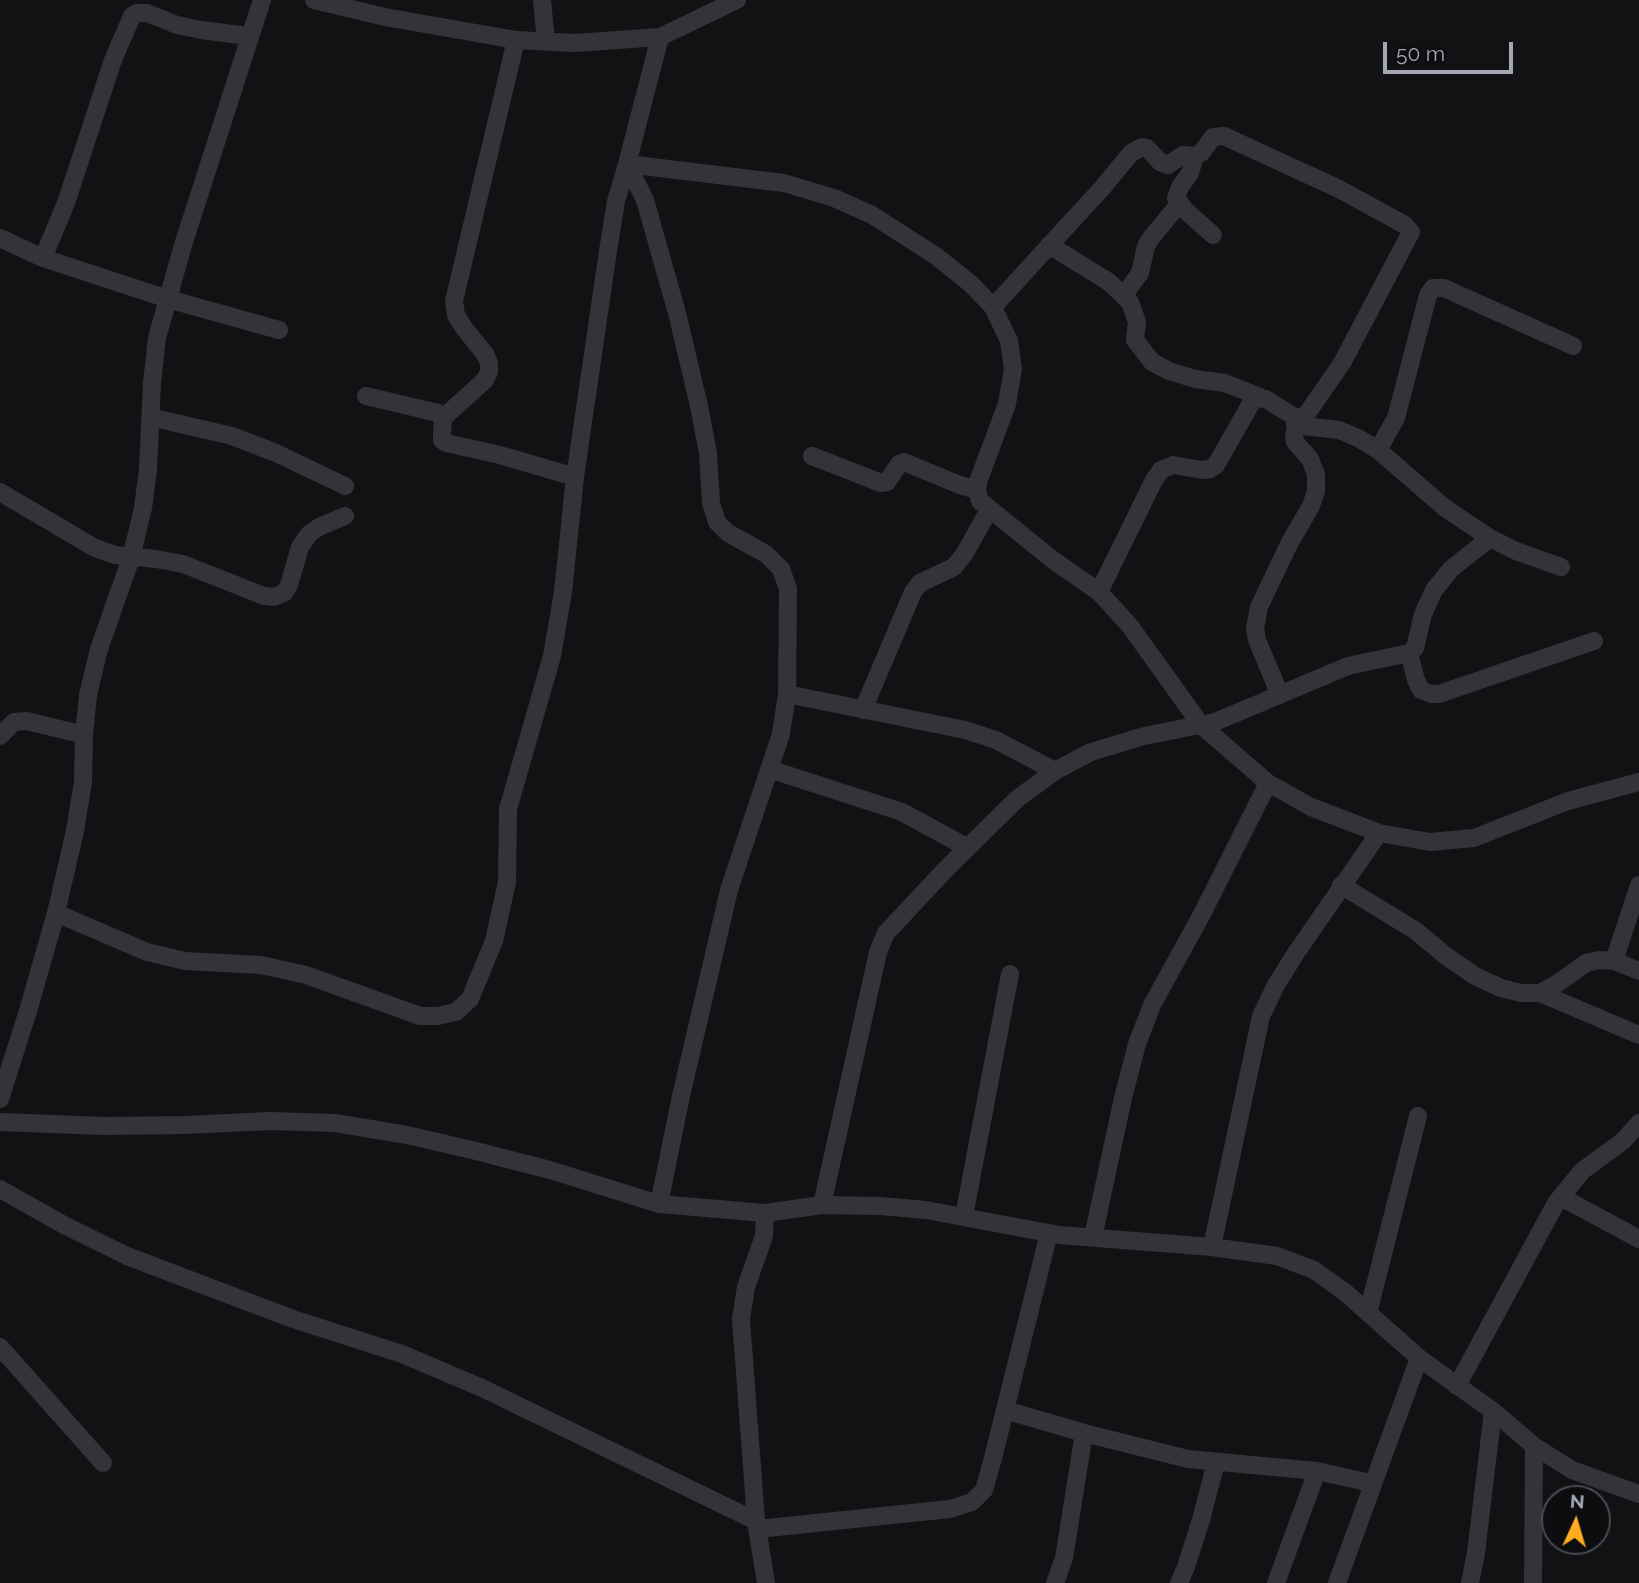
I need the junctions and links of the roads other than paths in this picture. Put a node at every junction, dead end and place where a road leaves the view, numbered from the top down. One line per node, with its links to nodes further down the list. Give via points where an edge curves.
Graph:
1 (262, 0): 5 (street)
2 (314, 0): 7 (street)
3 (542, 0): 8 (street)
4 (737, 0): 6 (street)
5 (248, 36): 15 (street, via 177,25 146,13 132,16); 17 (street)
6 (660, 37): 8 (street); 10 (street)
7 (516, 40): 8 (street); 24 (street, via 454,301 456,315 485,354 489,372)
8 (547, 42)
9 (1195, 156): 11 (street, via 1177,193); 14 (street, via 1183,155 1164,165 1147,148 1136,148); 25 (street, via 1213,137 1224,136 1339,190 1411,232 1342,363 1306,415)
10 (627, 164): 18 (street, via 784,183 834,198 872,215 936,256); 28 (street, via 616,201); 40 (street, via 645,200 677,313 699,405 708,453 710,503 717,522 766,554 781,569 788,589)
11 (1179, 204): 12 (street); 16 (street, via 1146,246 1140,273)
12 (1213, 235)
13 (0, 239): 15 (street)
14 (1049, 245): 16 (street); 18 (street)
15 (43, 258): 17 (street)
16 (1124, 295): 22 (street, via 1135,312 1135,340 1152,362)
17 (168, 299): 19 (street); 23 (street, via 157,338)
18 (993, 307): 30 (street, via 1009,341 1013,369 1007,404)
19 (279, 330)
20 (1573, 346): 26 (street, via 1444,288 1433,288 1396,418)
21 (366, 396): 24 (street)
22 (1260, 397): 25 (street); 37 (street, via 1250,402 1216,465 1202,470 1173,466 1161,470)
23 (150, 416): 29 (street, via 232,436); 35 (street, via 144,495)
24 (443, 418): 28 (street, via 442,440 446,443)
25 (1296, 421): 26 (street, via 1339,430); 41 (street, via 1295,442 1310,459 1316,492 1256,618 1257,640)
26 (1378, 450): 34 (street, via 1445,508)
27 (812, 456): 30 (street, via 881,483 904,462)
28 (575, 477): 54 (street, via 552,656 508,810 502,906 481,977 470,999 456,1012 420,1016 306,975 159,955)
29 (345, 486)
30 (977, 490): 32 (street)
31 (0, 492): 35 (street, via 95,548)
32 (989, 510): 37 (street); 42 (street, via 954,567 920,583 913,592)
33 (345, 516): 35 (street, via 309,534 300,547 289,585 274,597 183,564)
34 (1490, 538): 36 (street); 39 (street, via 1451,569 1434,590 1415,648)
35 (131, 558): 44 (street, via 99,649)
36 (1561, 567)
37 (1099, 592): 43 (street, via 1130,626)
38 (1594, 641): 39 (street, via 1439,694 1421,690)
39 (1409, 653): 41 (street, via 1348,666)
40 (787, 694): 42 (street); 46 (street)
41 (1279, 695): 43 (street)
42 (863, 710): 47 (street, via 965,730 996,740)
43 (1201, 724): 47 (street, via 1091,752); 49 (street)
44 (84, 735): 45 (street, via 27,721 14,722); 54 (street, via 83,782)
45 (0, 736)
46 (769, 769): 51 (street, via 902,812); 66 (street, via 729,890)
47 (1055, 771): 51 (street, via 1017,799)
48 (1639, 782): 50 (street, via 1568,801 1474,838 1430,842)
49 (1268, 783): 50 (street, via 1311,807); 71 (street, via 1152,1005 1122,1098)
50 (1379, 833): 53 (street)
51 (968, 848): 67 (street, via 886,933 878,952)
52 (1639, 884): 55 (street)
53 (1341, 885): 58 (street, via 1416,931 1475,976 1511,991); 73 (street, via 1261,1016)
54 (55, 913): 60 (street)
55 (1614, 961): 56 (street); 58 (street, via 1586,963)
56 (1639, 971)
57 (1010, 974): 69 (street)
58 (1539, 993): 59 (street)
59 (1639, 1035)
60 (0, 1099)
61 (1418, 1116): 74 (street)
62 (0, 1122): 66 (street, via 104,1126 335,1123 472,1150)
63 (1639, 1124): 65 (street, via 1582,1171)
64 (0, 1189): 87 (street, via 127,1256 293,1319 402,1354 482,1388)
65 (1561, 1197): 72 (street); 77 (street)
66 (659, 1204): 68 (street)
67 (822, 1205): 68 (street); 69 (street)
68 (765, 1213): 87 (street, via 764,1236 746,1287 741,1320)
69 (964, 1216): 70 (street)
70 (1049, 1233): 71 (street); 78 (street)
71 (1093, 1237): 73 (street)
72 (1639, 1239)
73 (1212, 1247): 74 (street, via 1277,1256 1314,1270)
74 (1368, 1313): 76 (street)
75 (0, 1347): 83 (street)
76 (1419, 1358): 77 (street); 85 (street)
77 (1457, 1385): 79 (street)
78 (1004, 1410): 80 (street); 87 (street, via 984,1489 972,1502 950,1509)
79 (1493, 1411): 81 (street); 93 (street)
80 (1084, 1433): 82 (street); 89 (street, via 1064,1558)
81 (1534, 1446): 86 (street, via 1572,1470); 94 (street)
82 (1216, 1462): 84 (street); 90 (street)
83 (103, 1463)
84 (1317, 1471): 85 (street); 91 (street)
85 (1371, 1483): 92 (street)
86 (1639, 1494)
87 (757, 1525): 88 (street)
88 (766, 1583)
89 (1055, 1583)
90 (1179, 1583)
91 (1276, 1583)
92 (1337, 1583)
93 (1470, 1583)
94 (1533, 1583)

